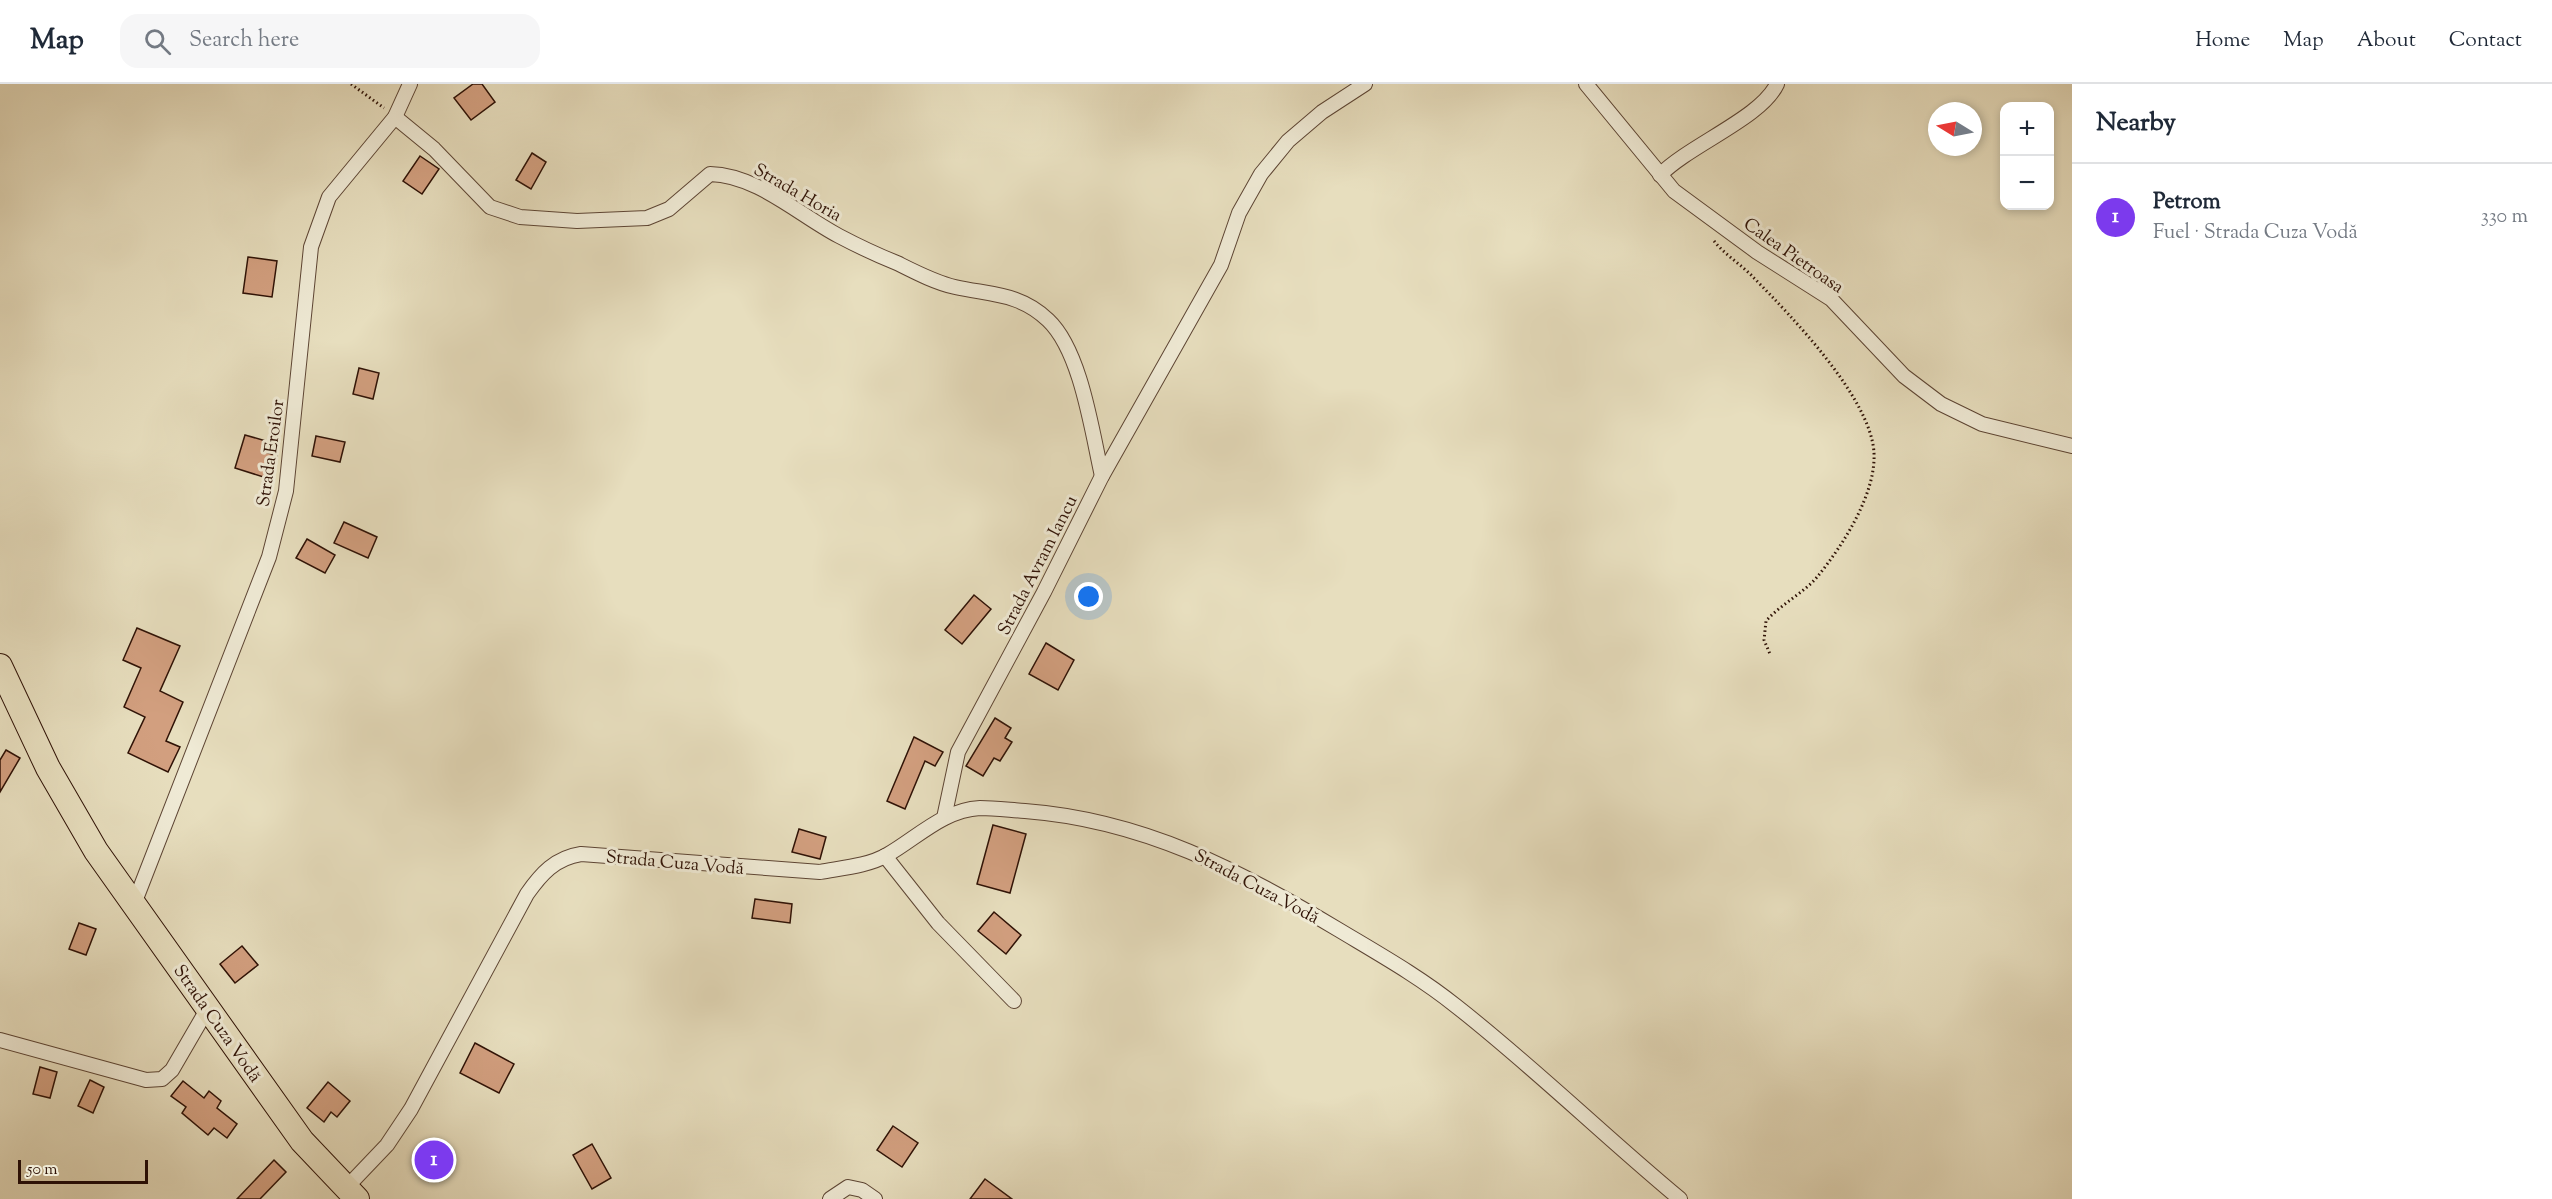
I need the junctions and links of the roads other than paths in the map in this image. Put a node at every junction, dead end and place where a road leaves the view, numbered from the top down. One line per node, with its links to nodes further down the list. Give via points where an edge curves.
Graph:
1 (410, 84): 5 (street, Strada Eroilor)
2 (1365, 84): 8 (street, Strada Avram Iancu, via 1322,112 1288,141 1261,174 1239,213 1221,265)
3 (1586, 84): 6 (street, Calea Pietroasa)
4 (1777, 84): 6 (street, via 1772,95 1753,112 1676,159)
5 (395, 117): 8 (street, Strada Horia, via 434,149 490,207 520,217 577,221 647,218 669,208 710,174 725,174 899,265 953,287 1017,298 1047,319 1066,341); 12 (street, Strada Eroilor, via 329,197 311,247 286,491 269,557)
6 (1660, 175): 7 (street, Calea Pietroasa, via 1674,191 1739,239 1831,299 1904,376 1941,404 1982,424)
7 (2072, 446)
8 (1102, 476): 10 (street, Strada Avram Iancu, via 958,752)
9 (0, 666): 12 (highway, Strada Cuza Vodă, via 59,788 96,851)
10 (944, 818): 11 (street, Strada Cuza Vodă); 19 (street, Strada Cuza Vodă, via 980,808 1065,814 1186,848 1228,867 1390,960 1455,1005)
11 (885, 856): 13 (street, via 938,923); 16 (street, Strada Cuza Vodă, via 820,872 566,856 539,877 514,914 411,1109)
12 (134, 904): 14 (highway, Strada Cuza Vodă)
13 (1014, 1000)
14 (208, 1008): 15 (street, via 172,1070 162,1079 146,1080); 16 (highway, Strada Cuza Vodă, via 302,1141)
15 (0, 1040)
16 (351, 1193)
17 (831, 1199): 18 (street, via 848,1187)
18 (875, 1199)
19 (1680, 1199)

